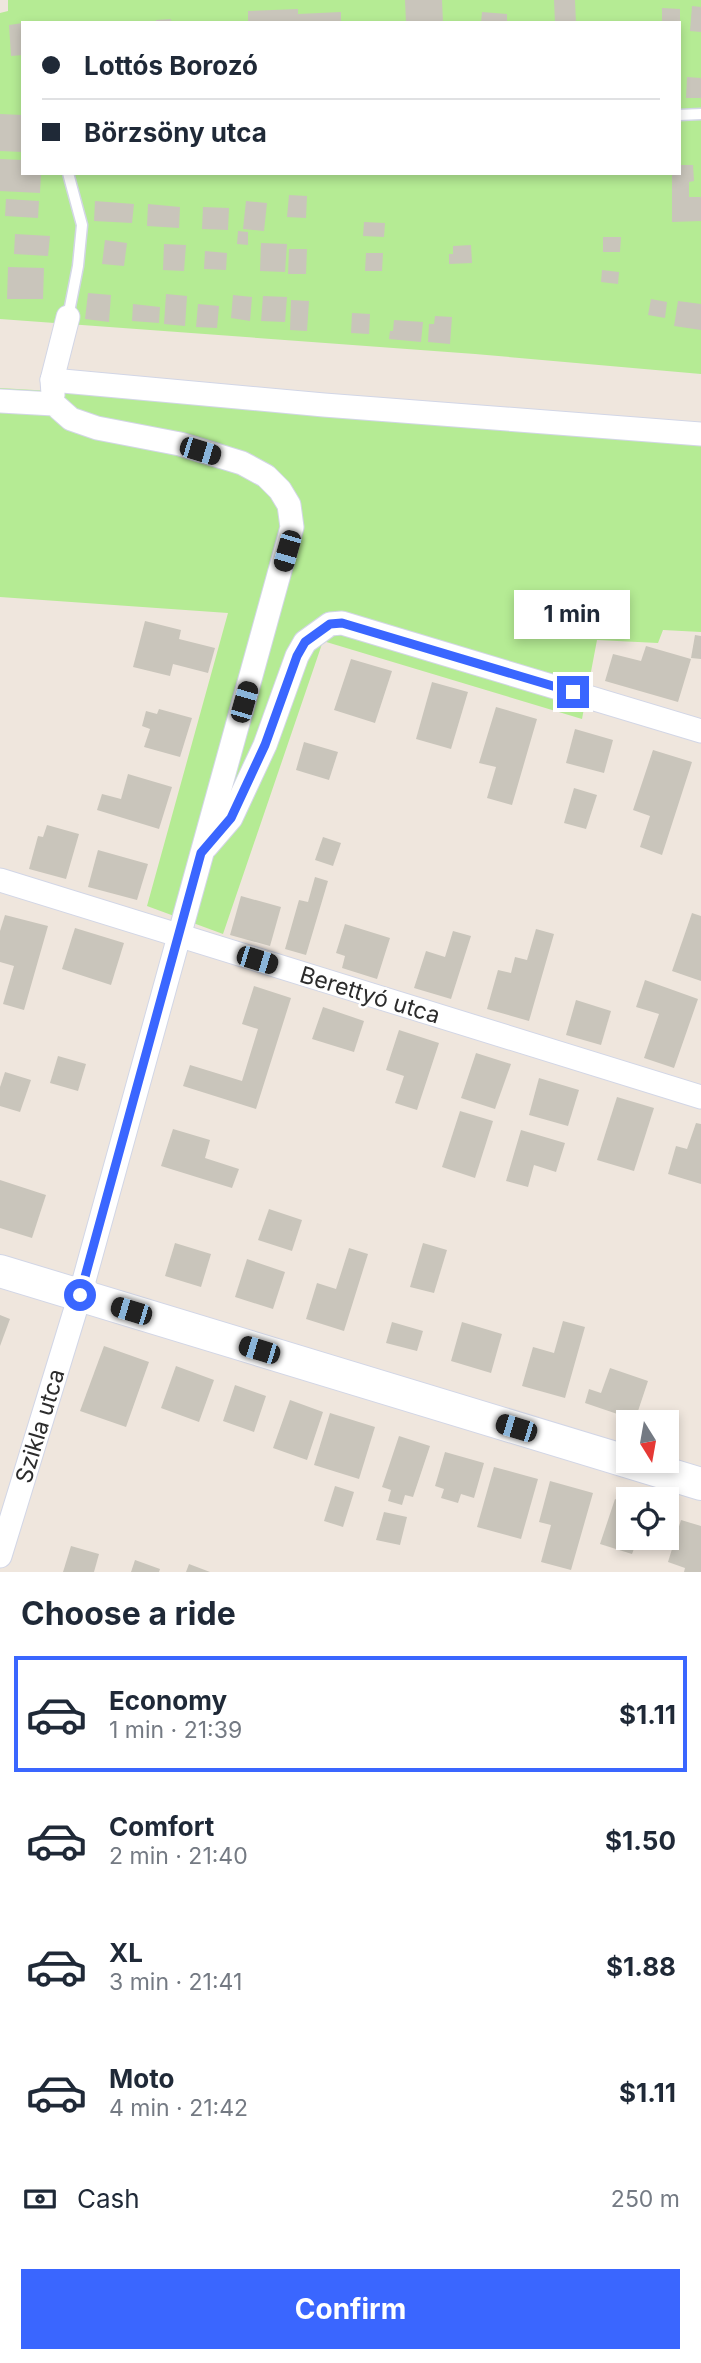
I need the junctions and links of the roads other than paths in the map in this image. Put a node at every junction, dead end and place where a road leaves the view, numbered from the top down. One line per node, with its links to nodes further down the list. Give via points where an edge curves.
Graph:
1 (701, 114): 2 (lane)
2 (681, 115)
3 (69, 175): 4 (lane, via 82,225)
4 (68, 317): 5 (street)
5 (52, 380): 7 (street); 8 (street)
6 (0, 401): 7 (street)
7 (54, 404): 10 (street, Szikla utca, via 71,419 97,428 180,444 242,463 266,476 289,505 292,527 287,551)
8 (701, 434)
9 (701, 731): 10 (street, via 342,623 330,624 305,642 297,656 265,745 231,818)
10 (201, 853): 12 (street, Szikla utca)
11 (0, 880): 12 (street, Berettyó utca)
12 (178, 936): 13 (street, Berettyó utca); 15 (street, Szikla utca)
13 (701, 1097)
14 (0, 1271): 15 (main road)
15 (80, 1295): 16 (main road); 17 (street, Szikla utca)
16 (701, 1484)
17 (0, 1556)

